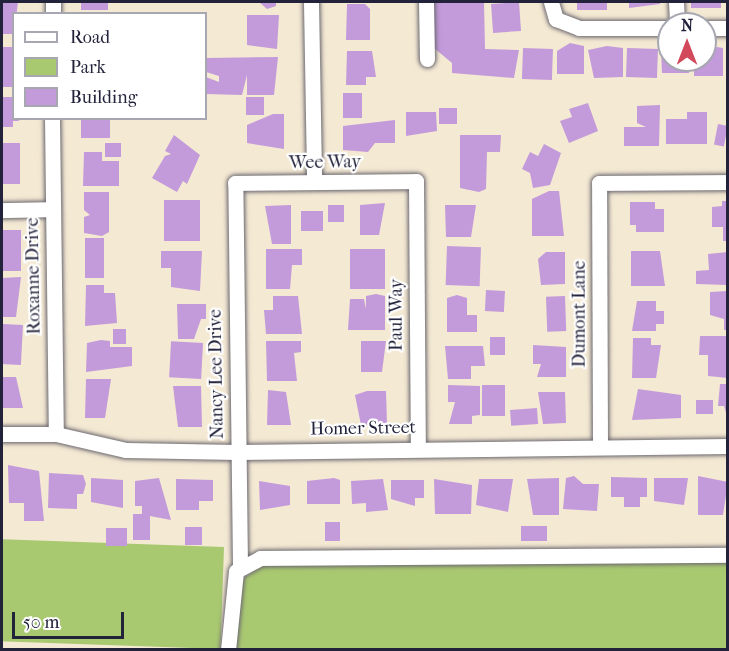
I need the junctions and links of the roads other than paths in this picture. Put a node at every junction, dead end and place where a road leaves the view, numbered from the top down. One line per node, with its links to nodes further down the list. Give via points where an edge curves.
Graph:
1 (311, 2): 8 (street)
2 (426, 2): 5 (street)
3 (551, 2): 4 (street, via 556,19 579,28)
4 (657, 28)
5 (427, 59)
6 (52, 120): 12 (street, Roxanne Drive)
7 (416, 181): 8 (street, Wee Way); 17 (street, Paul Way)
8 (314, 182): 10 (street, Wee Way)
9 (728, 182): 15 (street, Dumont Lane, via 599,183)
10 (235, 183): 18 (street, Nancy Lee Drive)
11 (2, 210): 12 (street)
12 (52, 210): 14 (street, Roxanne Drive)
13 (2, 434): 14 (street, Homer Street)
14 (56, 434): 18 (street, Homer Street, via 126,450)
15 (600, 446): 16 (street, Homer Street); 17 (street, Homer Street)
16 (728, 446)
17 (418, 448): 18 (street, Homer Street)
18 (237, 452): 20 (street, Nancy Lee Drive)
19 (728, 555): 20 (street, via 260,558)
20 (240, 565): 21 (street, Nancy Lee Drive, via 232,582)
21 (228, 650)

